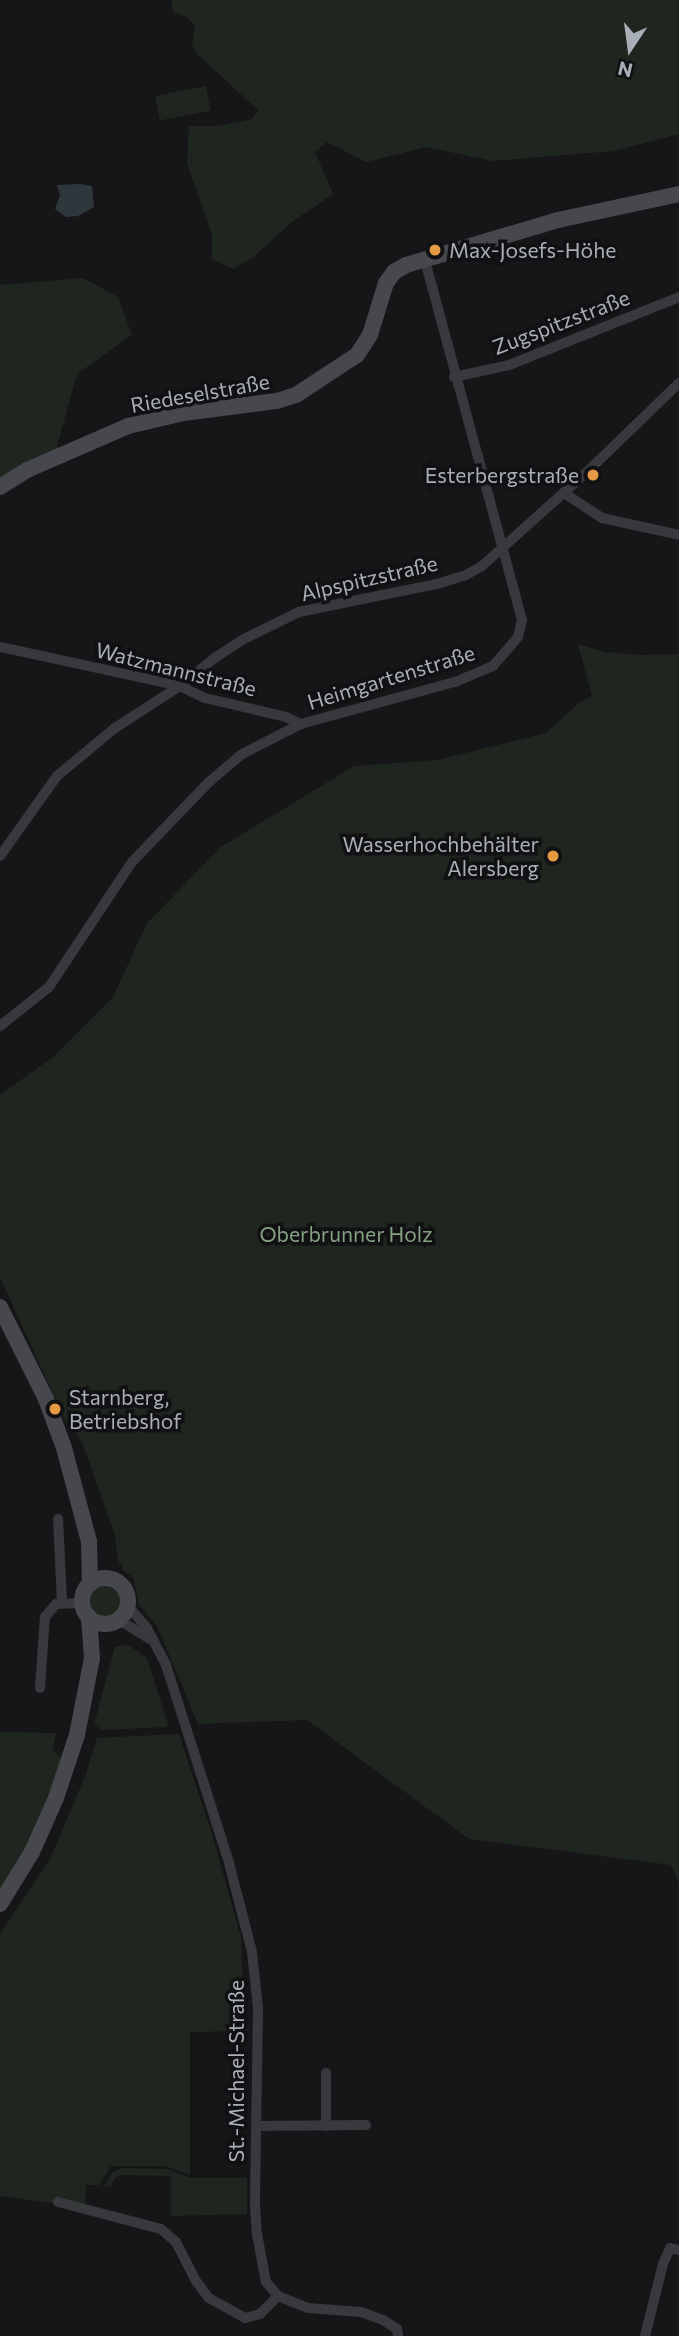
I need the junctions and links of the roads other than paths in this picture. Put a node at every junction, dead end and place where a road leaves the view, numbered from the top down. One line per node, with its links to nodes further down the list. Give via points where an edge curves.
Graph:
1 (679, 194): 2 (street, Riedeselstraße, via 558,220)
2 (424, 257): 4 (street, Heimgartenstraße); 6 (street, Riedeselstraße, via 386,283 370,335 357,355 296,395 128,426 27,470)
3 (679, 297): 4 (street, Zugspitzstraße, via 509,365)
4 (454, 377): 9 (street, Heimgartenstraße)
5 (679, 383): 7 (street, Alpspitzstraße)
6 (0, 487)
7 (564, 493): 8 (street, via 602,517); 9 (street, Alpspitzstraße)
8 (679, 535)
9 (503, 544): 11 (street, Alpspitzstraße, via 482,566 464,576 299,612 242,640); 12 (street, Heimgartenstraße, via 522,620 518,637 494,666 455,682)
10 (0, 647): 11 (street, Watzmannstraße)
11 (180, 686): 12 (street, Watzmannstraße, via 205,698); 13 (street, Alpspitzstraße, via 115,727 57,776)
12 (301, 724): 14 (street, Heimgartenstraße, via 242,754 209,782 132,862 49,987)
13 (0, 856)
14 (0, 1026)
15 (0, 1307): 17 (street, via 46,1399)
16 (58, 1519): 20 (street)
17 (89, 1541): 18 (street); 19 (street)
18 (108, 1578): 19 (street); 21 (street, via 123,1587)
19 (90, 1584): 22 (street)
20 (62, 1602): 22 (street); 26 (street, via 45,1617)
21 (127, 1605): 23 (street); 24 (street, St.-Michael-Straße)
22 (85, 1610): 23 (street, via 99,1623); 25 (street)
23 (115, 1621): 24 (street); 25 (street)
24 (153, 1640): 30 (street, St.-Michael-Straße, via 166,1665 229,1863 252,1952 258,2008)
25 (92, 1658): 27 (street, via 77,1735 56,1798 32,1852)
26 (40, 1688)
27 (0, 1904)
28 (326, 2073): 31 (street)
29 (366, 2125): 31 (street)
30 (256, 2126): 31 (street); 34 (street, St.-Michael-Straße, via 257,2234 266,2282)
31 (326, 2126)
32 (58, 2202): 34 (street, via 161,2229 176,2242 209,2298 245,2318 260,2314)
33 (674, 2249): 36 (street, via 663,2263)
34 (278, 2297): 35 (street, via 308,2308 361,2312 397,2329)
35 (398, 2336)
36 (645, 2336)

